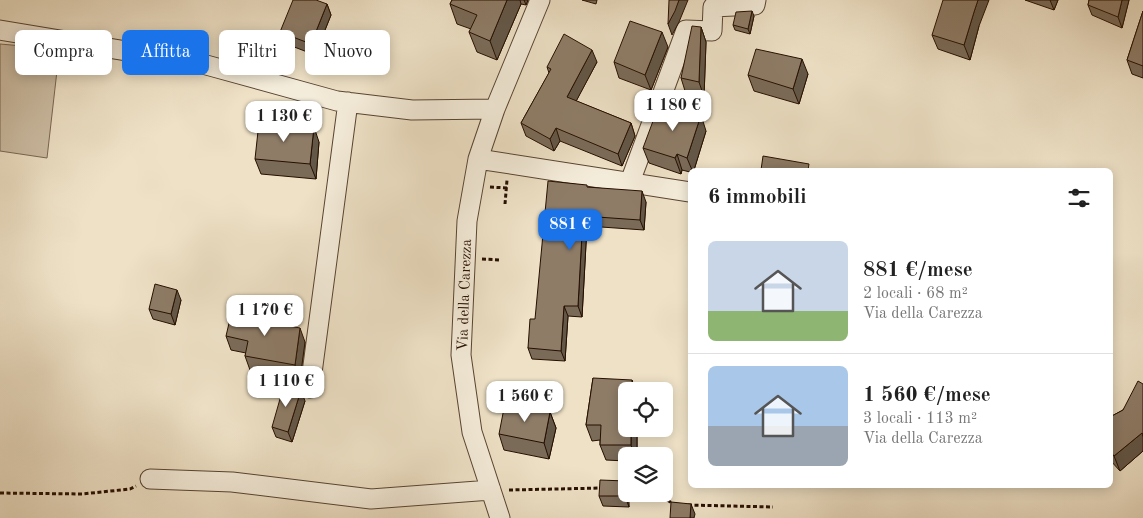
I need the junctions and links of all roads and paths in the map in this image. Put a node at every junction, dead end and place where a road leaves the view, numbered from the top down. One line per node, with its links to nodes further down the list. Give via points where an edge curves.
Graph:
1 (540, 0): 6 (street, Via della Carezza)
2 (756, 0): 3 (street, via 755,6)
3 (712, 4): 8 (street, via 712,31 686,30)
4 (0, 30): 5 (street, via 199,63)
5 (348, 102): 6 (street, via 412,110); 14 (street)
6 (495, 109): 7 (street, Via della Carezza)
7 (478, 159): 8 (street); 17 (street, Via della Carezza, via 467,221 461,355 472,432)
8 (630, 182): 11 (street)
9 (482, 186): 10 (path)
10 (506, 188)
11 (688, 192)
12 (476, 258): 13 (path)
13 (501, 260)
14 (310, 388)
15 (150, 479): 17 (street, via 232,482 371,499); 18 (path, via 130,489 82,494)
16 (607, 488): 17 (path)
17 (491, 490): 21 (street, Via della Carezza)
18 (0, 493)
19 (668, 502): 20 (path)
20 (773, 507)
21 (500, 518)

